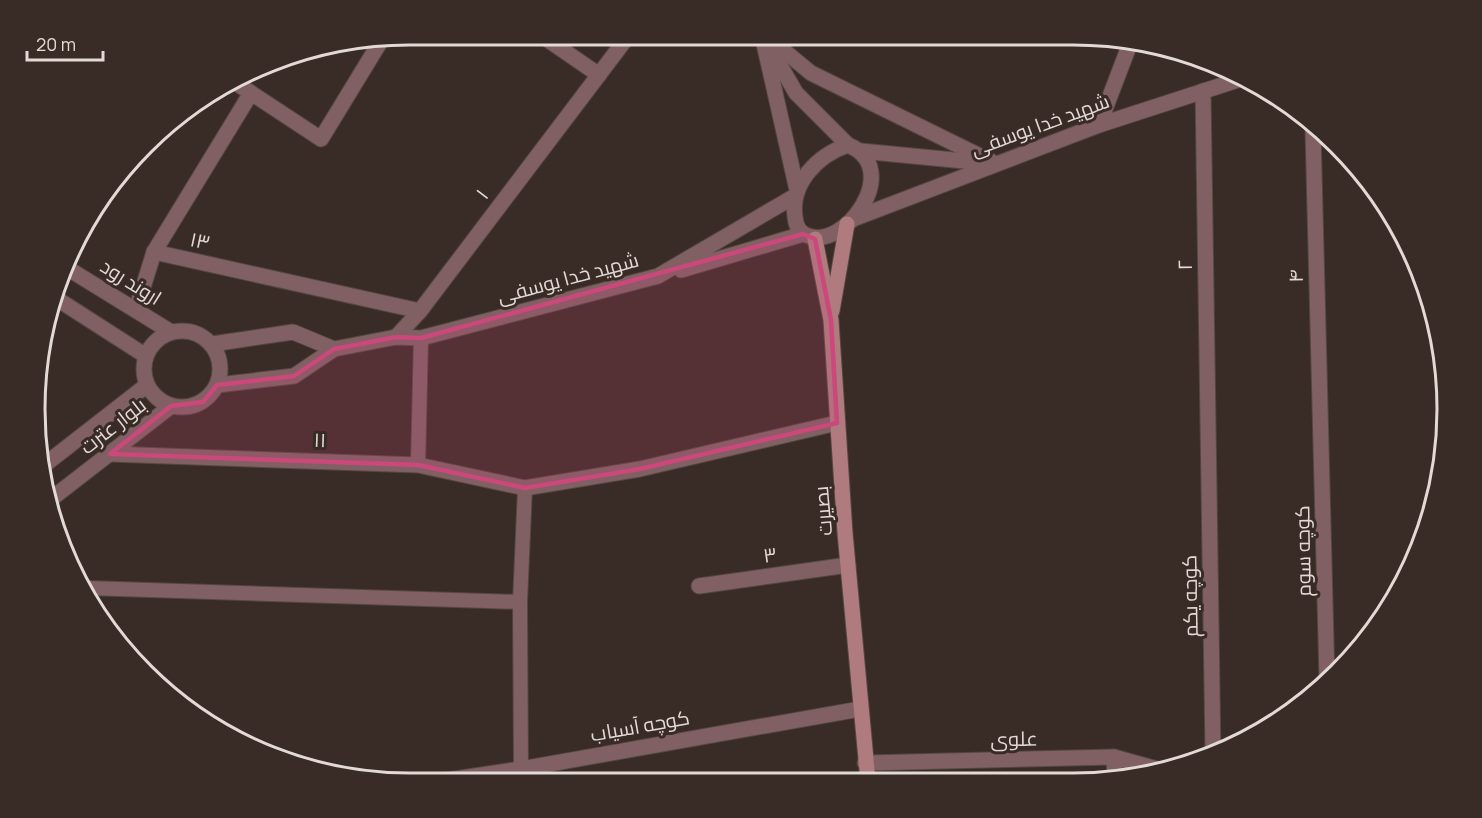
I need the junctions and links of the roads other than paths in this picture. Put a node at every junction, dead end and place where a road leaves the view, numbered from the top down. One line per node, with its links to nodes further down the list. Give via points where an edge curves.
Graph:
1 (556, 45): 8 (street)
2 (622, 45): 8 (street, ۱)
3 (765, 45): 17 (street)
4 (769, 45): 15 (street, via 796,93)
5 (776, 45): 16 (street, via 811,73)
6 (377, 47): 12 (street, via 321,139)
7 (1128, 49): 13 (street)
8 (599, 75): 25 (street, ۱)
9 (1232, 82): 11 (street, شهید خدا یوسفی)
10 (241, 87): 12 (street)
11 (1203, 91): 13 (street, شهید خدا یوسفی); 38 (street, ۲)
12 (251, 93): 20 (street, ۱۳)
13 (1099, 125): 16 (street, شهید خدا یوسفی)
14 (1313, 135): 36 (street, ۴)
15 (854, 148): 16 (street); 17 (street, via 833,150 816,163); 18 (street, via 871,165 872,176 867,197)
16 (994, 163): 18 (street, شهید خدا یوسفی)
17 (796, 193): 19 (street, via 796,225); 22 (street, شهید خدا یوسفی)
18 (850, 221): 19 (street, via 828,237); 26 (main road)
19 (809, 236): 22 (street); 26 (main road, بصیرت)
20 (154, 252): 24 (street); 25 (street, ۱۳)
21 (73, 270): 24 (street, اروند رود)
22 (658, 276): 29 (street, شهید خدا یوسفی)
23 (61, 302): 32 (street)
24 (136, 310): 27 (street, اروند رود)
25 (420, 311): 28 (street, ۱)
26 (831, 320): 37 (main road, بصیرت)
27 (171, 332): 30 (street, via 193,332); 32 (street, via 152,345)
28 (396, 337): 29 (street, شهید خدا یوسفی); 31 (street, شهید خدا یوسفی)
29 (421, 338): 41 (lane)
30 (212, 344): 31 (street, via 293,332); 34 (street, via 220,364)
31 (334, 349): 34 (street, شهید خدا یوسفی, via 294,376)
32 (146, 356): 33 (street)
33 (147, 385): 35 (street, via 161,402); 40 (street, بلوار عترت)
34 (217, 385): 35 (street, via 203,402 182,408)
35 (171, 406): 39 (street, بلوار عترت)
36 (1320, 421): 48 (street, کوچه سوم)
37 (837, 423): 42 (street, via 640,469); 44 (main road, بصیرت)
38 (1209, 438): 50 (street, کوچه یکم)
39 (110, 454): 41 (street, ۱۱); 43 (street, بلوار عترت)
40 (49, 461)
41 (418, 465): 42 (street, ۱۱)
42 (525, 488): 47 (lane)
43 (55, 496)
44 (848, 565): 45 (street, ۳); 49 (main road, بصیرت)
45 (699, 586)
46 (93, 588): 47 (lane)
47 (520, 602): 54 (lane)
48 (1327, 669)
49 (860, 709): 52 (main road, بصیرت); 54 (street, کوچه آسیاب)
50 (1214, 744)
51 (1114, 758): 52 (street, علوی); 53 (street, علوی); 55 (street)
52 (865, 763): 57 (main road, بصیرت)
53 (1144, 766)
54 (521, 769): 56 (street, کوچه آسیاب)
55 (1115, 771)
56 (494, 773)
57 (867, 773)

